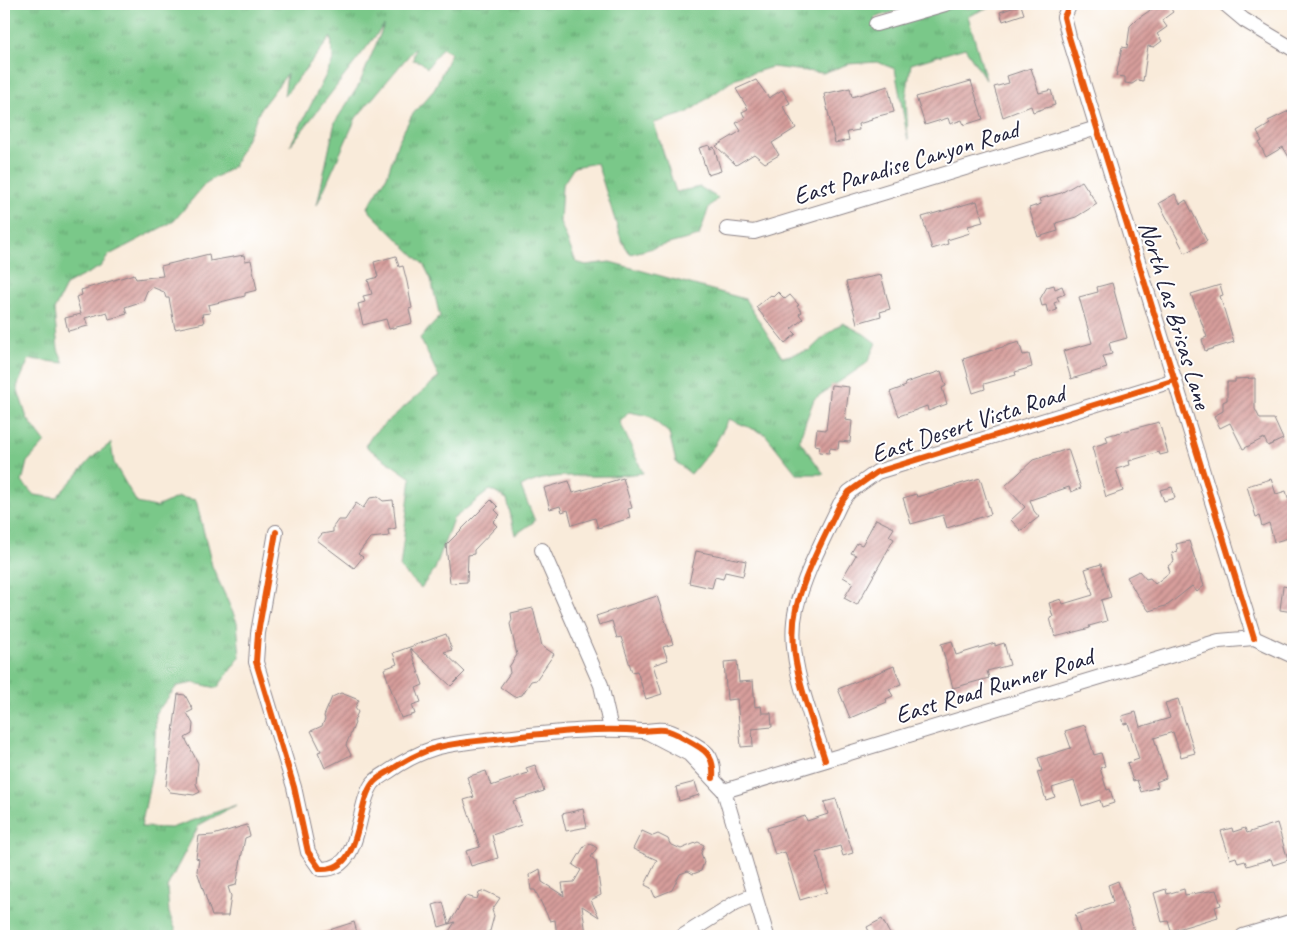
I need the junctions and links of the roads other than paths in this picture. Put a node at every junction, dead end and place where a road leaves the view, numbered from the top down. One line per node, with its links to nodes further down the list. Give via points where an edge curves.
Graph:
1 (945, 4): 4 (street)
2 (1070, 4): 6 (street, North Las Brisas Lane, via 1064,18)
3 (1225, 4): 5 (street, via 1244,20)
4 (876, 24)
5 (1293, 49)
6 (1097, 128): 7 (street, East Paradise Canyon Road, via 754,232); 8 (street, North Las Brisas Lane)
7 (727, 229)
8 (1175, 380): 11 (street, North Las Brisas Lane); 14 (street, East Desert Vista Road, via 877,472 848,492 799,596 793,629 795,663)
9 (276, 532): 13 (street, via 256,662 294,787 308,852 320,869 331,870 340,864 355,841 373,783 406,760 434,748 456,744)
10 (542, 550): 13 (street, via 601,685)
11 (1254, 638): 12 (street, East Road Runner Road); 14 (street, East Road Runner Road, via 1218,641)
12 (1293, 656)
13 (610, 728): 15 (street, via 668,730 701,747 710,756 714,765 713,778)
14 (825, 760): 15 (street, East Road Runner Road)
15 (724, 791): 16 (street)
16 (754, 895): 18 (street, via 735,902); 19 (street)
17 (1293, 921): 20 (street)
18 (683, 936)
19 (768, 936)
20 (1243, 936)

